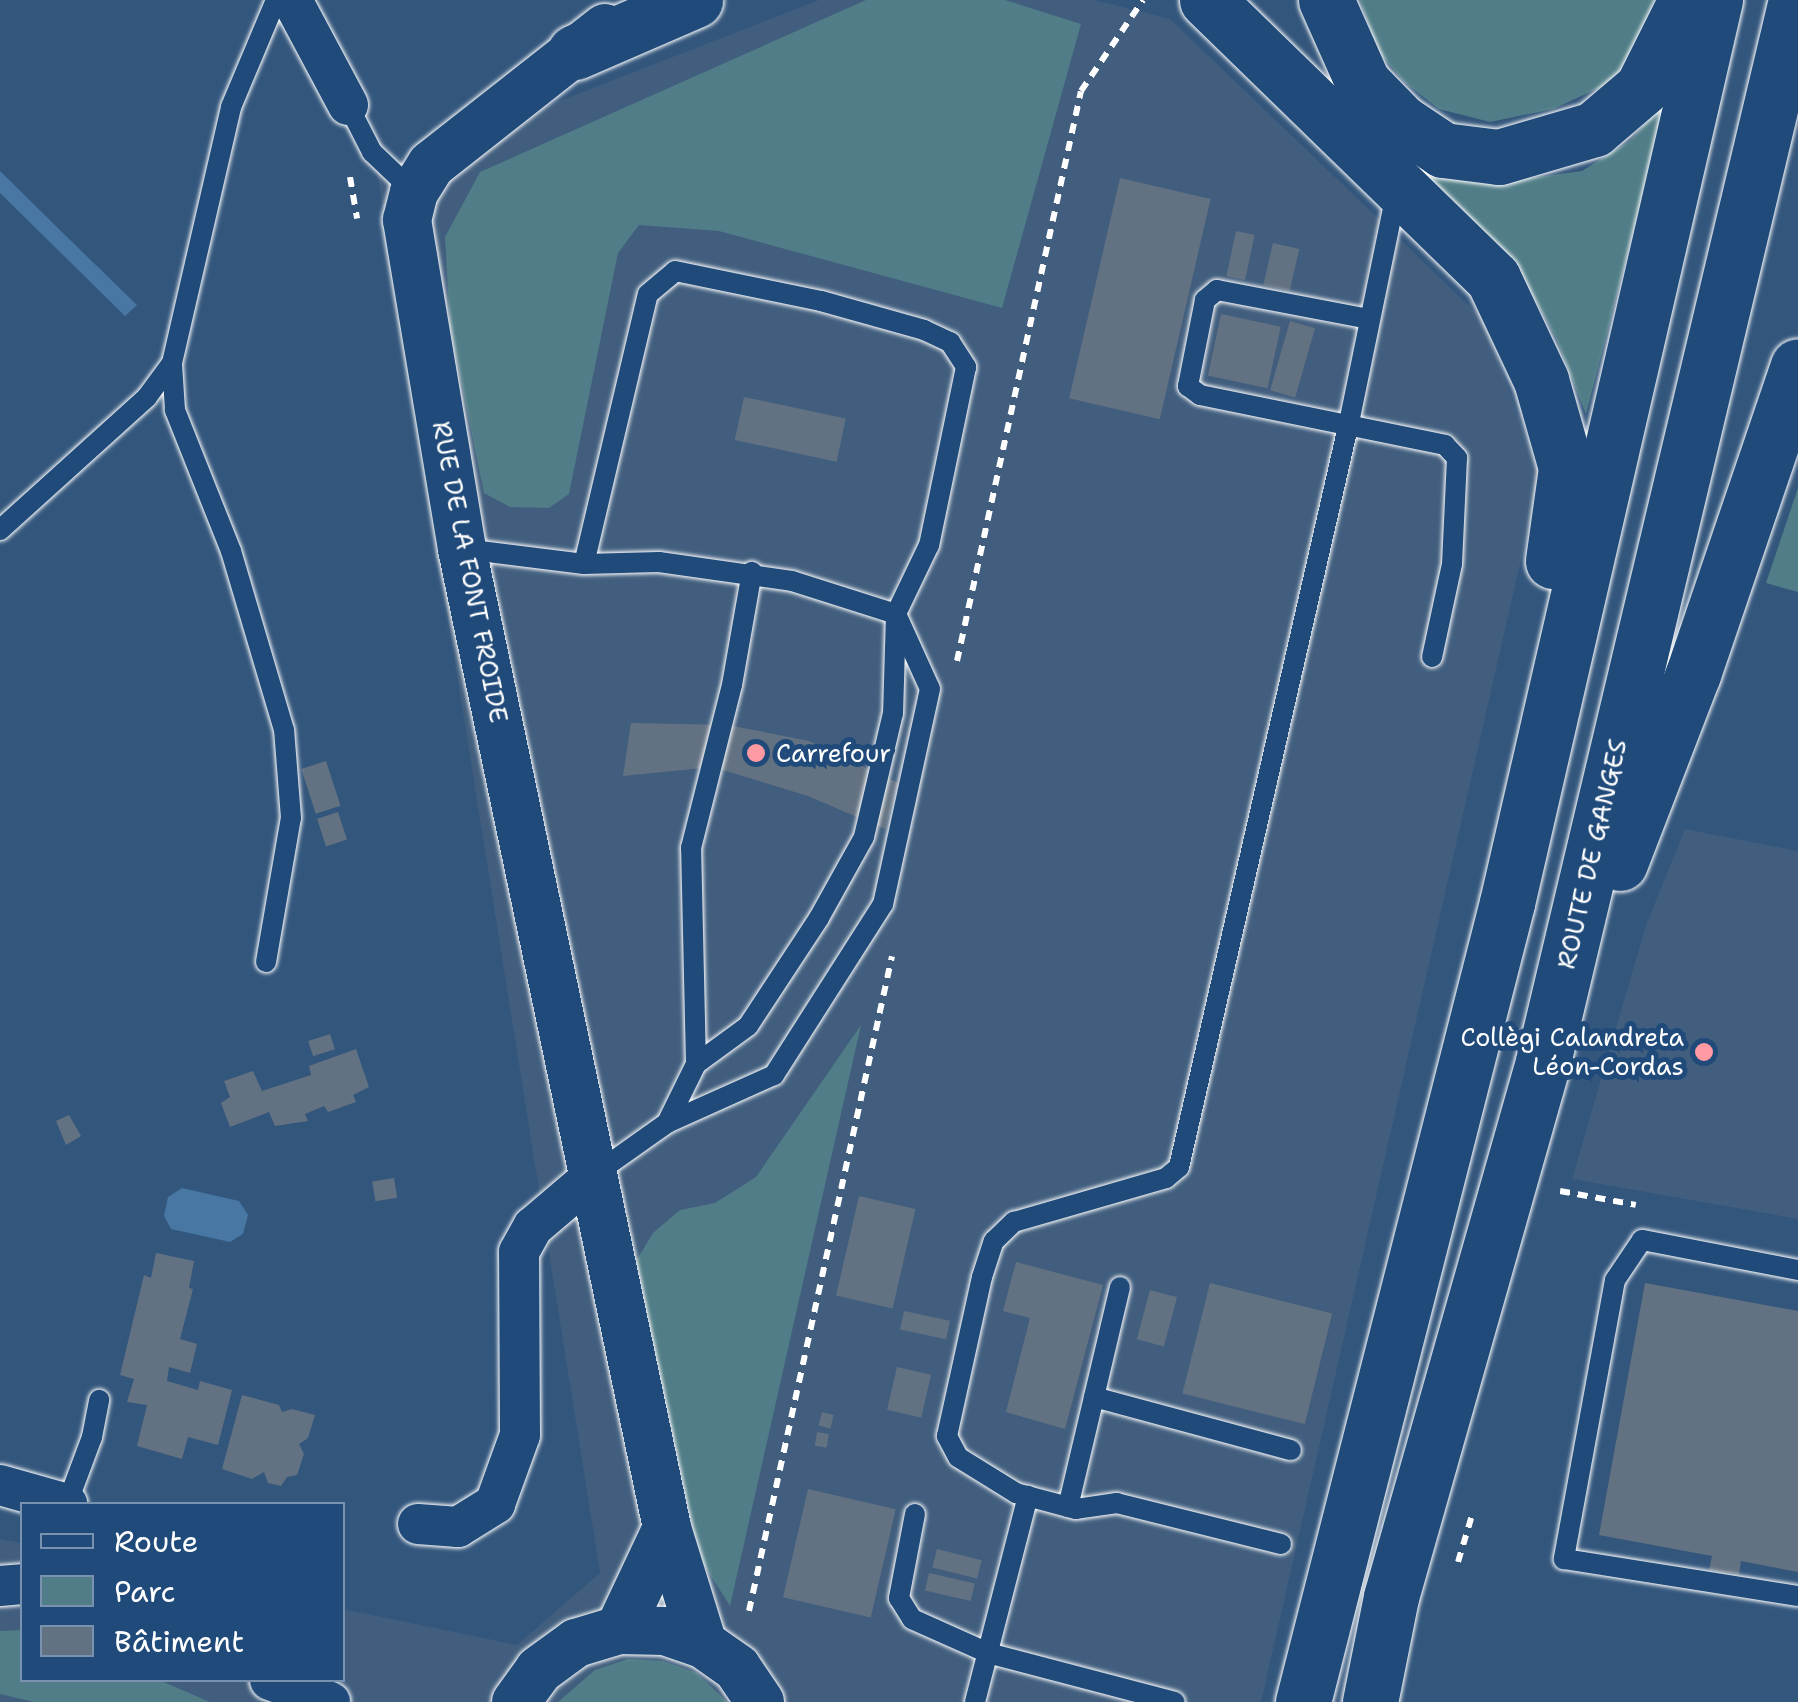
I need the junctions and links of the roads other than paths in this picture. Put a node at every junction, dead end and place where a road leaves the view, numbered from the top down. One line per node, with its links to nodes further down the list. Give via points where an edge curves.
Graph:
1 (276, 0): 16 (lane, via 231,107)
2 (292, 0): 12 (street)
3 (639, 0): 11 (street)
4 (662, 0): 11 (street)
5 (696, 0): 11 (main road)
6 (1207, 0): 13 (main road)
7 (1326, 0): 8 (main road, via 1363,83 1401,122 1443,150 1500,157 1564,141 1606,119 1642,88)
8 (1686, 0)
9 (1715, 0): 25 (main road)
10 (1796, 0): 27 (main road, ROUTE DE GANGES)
11 (575, 52): 14 (street, via 431,165)
12 (348, 106): 14 (lane, via 372,152)
13 (1398, 182): 15 (lane); 25 (main road, via 1492,278 1540,380 1566,468)
14 (414, 192): 20 (street, RUE DE LA FONT FROIDE, via 406,220)
15 (1369, 319): 18 (lane); 18 (lane, via 1217,290 1206,300 1188,386 1200,395)
16 (172, 363): 19 (lane, via 147,396); 26 (lane, via 174,410 231,551 284,730 291,818)
17 (1798, 366): 27 (main road, via 1693,674)
18 (1349, 422): 24 (lane, via 1446,445 1457,458 1452,564); 37 (lane, via 1179,1167 1166,1178 1014,1222 994,1241 982,1277 948,1436 958,1457)
19 (0, 530)
20 (462, 549): 21 (lane); 30 (street, RUE DE LA FONT FROIDE)
21 (584, 564): 22 (lane, via 659,562); 23 (lane, via 648,294 675,271 821,301 950,342 966,367 929,545)
22 (752, 572): 23 (lane); 28 (lane, via 691,848)
23 (896, 614): 28 (lane, via 893,713 864,837 748,1026); 29 (lane, via 930,689 883,904 774,1075)
24 (1432, 657)
25 (1507, 902): 55 (main road)
26 (266, 962)
27 (1543, 1062): 56 (main road, ROUTE DE GANGES, via 1391,1597)
28 (696, 1064): 29 (lane)
29 (666, 1123): 30 (lane)
30 (594, 1176): 42 (street, via 533,1227 519,1252 520,1435 495,1504 458,1527); 43 (street, RUE DE LA FONT FROIDE)
31 (1798, 1270): 45 (lane, via 1642,1240 1615,1280 1564,1558)
32 (1120, 1287): 33 (lane)
33 (1094, 1398): 35 (lane); 40 (lane)
34 (99, 1400): 39 (lane)
35 (1291, 1450)
36 (0, 1485): 38 (street)
37 (1028, 1496): 40 (lane); 48 (lane)
38 (60, 1502)
39 (68, 1502)
40 (1068, 1507): 44 (lane, via 1118,1503)
41 (915, 1514): 48 (lane, via 898,1598 912,1619)
42 (418, 1524)
43 (667, 1528): 46 (street); 47 (street, RUE DE LA FONT FROIDE)
44 (1280, 1544)
45 (1798, 1596)
46 (619, 1630): 47 (street, via 665,1631); 51 (street, via 576,1643 540,1670)
47 (703, 1644): 52 (street, via 737,1668)
48 (988, 1652): 53 (lane); 54 (lane)
49 (275, 1682): 50 (street)
50 (330, 1702)
51 (516, 1702)
52 (760, 1702)
53 (975, 1702)
54 (1175, 1702)
55 (1303, 1702)
56 (1370, 1702)

